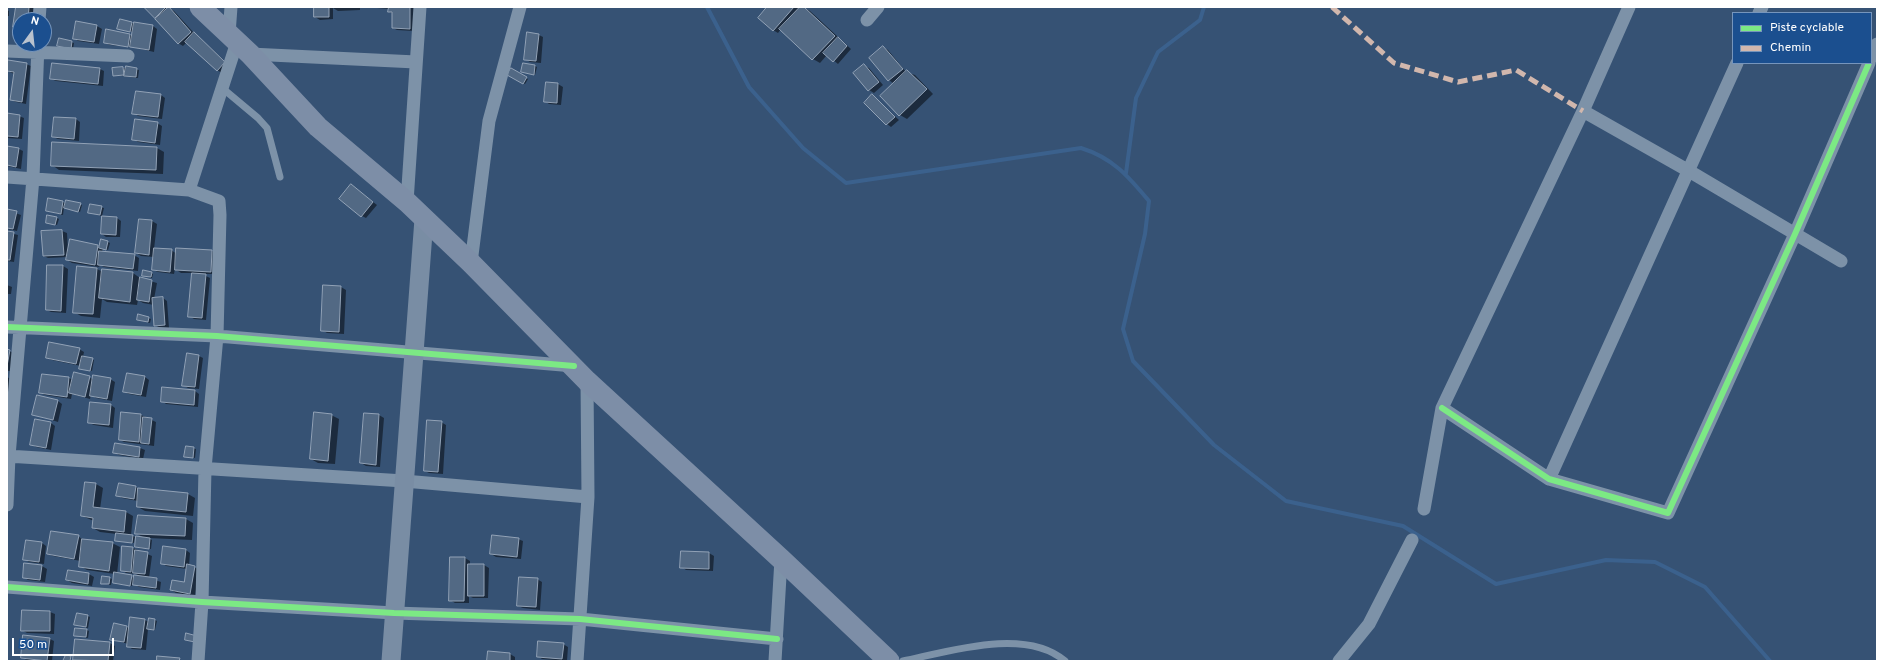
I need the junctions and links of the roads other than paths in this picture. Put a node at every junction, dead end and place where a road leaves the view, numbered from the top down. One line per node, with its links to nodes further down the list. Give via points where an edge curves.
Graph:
1 (200, 7): 8 (main road)
2 (231, 7): 8 (street)
3 (420, 7): 14 (street)
4 (520, 7): 28 (street, via 489,122)
5 (878, 7): 7 (street)
6 (1629, 7): 18 (street)
7 (867, 20)
8 (239, 43): 14 (street); 17 (street); 24 (main road, via 318,127)
9 (1877, 44): 13 (street)
10 (52, 50): 12 (street)
11 (38, 52): 22 (street)
12 (128, 56)
13 (1872, 56)
14 (416, 62): 24 (street)
15 (1737, 64): 19 (street)
16 (1869, 64): 26 (street)
17 (221, 87): 21 (lane, via 267,128); 23 (street)
18 (1583, 111): 19 (street); 33 (street)
19 (1689, 171): 26 (street); 36 (street)
20 (7, 177): 22 (street)
21 (280, 177)
22 (33, 178): 23 (street); 29 (street)
23 (189, 190): 30 (street, via 219,201)
24 (407, 202): 25 (main road)
25 (424, 219): 28 (main road); 31 (street)
26 (1795, 234): 27 (street); 36 (street, via 1668,514)
27 (1841, 261)
28 (471, 263): 32 (main road)
29 (14, 327): 30 (street); 34 (street)
30 (217, 336): 31 (street); 35 (street)
31 (414, 353): 32 (street); 37 (street)
32 (580, 374): 38 (street); 42 (main road)
33 (1442, 408): 36 (street); 40 (street)
34 (8, 456): 35 (street); 39 (street)
35 (205, 469): 37 (street); 44 (street)
36 (1549, 479)
37 (404, 481): 38 (street); 45 (street)
38 (588, 497): 46 (street)
39 (7, 505)
40 (1424, 509)
41 (1412, 540): 55 (street, via 1369,624)
42 (781, 558): 47 (street); 52 (main road)
43 (7, 587): 44 (street)
44 (202, 602): 45 (street); 48 (street)
45 (394, 613): 46 (street); 49 (street)
46 (580, 619): 47 (street); 50 (street)
47 (777, 639): 51 (street)
48 (198, 661)
49 (391, 661)
50 (577, 661)
51 (775, 661)
52 (889, 661)
53 (904, 661): 54 (lane, via 973,646 1022,644 1056,653)
54 (1065, 661)
55 (1339, 661)

